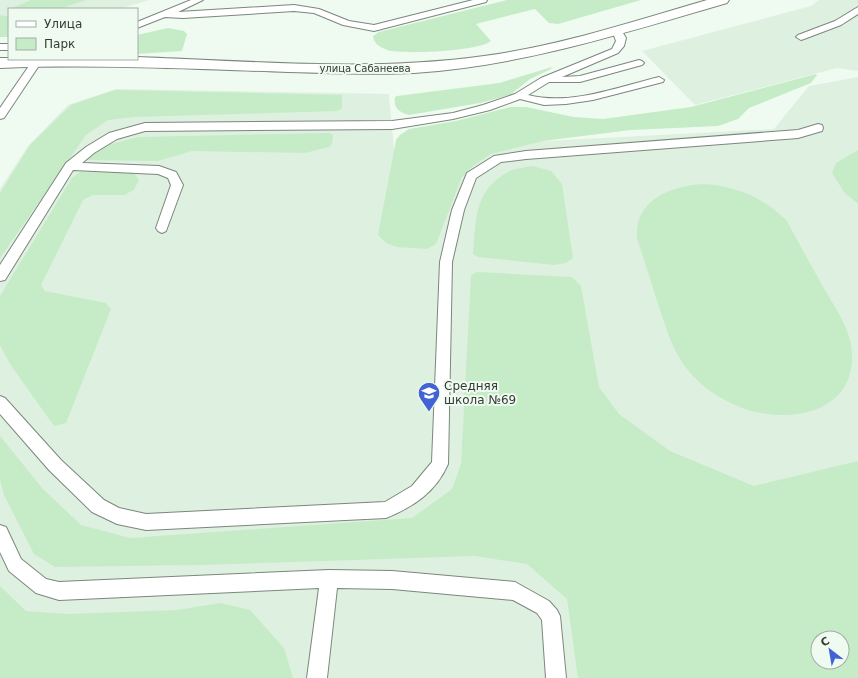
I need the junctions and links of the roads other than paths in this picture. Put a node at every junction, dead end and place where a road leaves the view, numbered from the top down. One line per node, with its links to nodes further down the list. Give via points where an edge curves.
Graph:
1 (199, 0): 7 (lane)
2 (272, 0): 5 (lane, via 267,3)
3 (483, 0): 5 (lane, via 374,28 346,23 304,8)
4 (722, 0): 9 (street, улица Сабанеева)
5 (266, 10): 7 (lane)
6 (858, 10): 10 (lane, via 832,26)
7 (164, 14): 8 (lane)
8 (138, 25)
9 (617, 30): 11 (street, улица Сабанеева, via 510,56 413,68 312,68); 14 (lane, via 622,37 621,44 615,51)
10 (801, 37)
11 (38, 60): 12 (street, улица Сабанеева); 17 (lane)
12 (0, 63)
13 (639, 63): 14 (lane, via 580,79)
14 (545, 80): 16 (lane)
15 (658, 80): 16 (lane, via 580,99 553,102)
16 (520, 96): 19 (lane, via 453,116 392,124 145,128 112,136)
17 (0, 116)
18 (818, 128): 22 (lane, via 798,134 498,159 471,176 458,210 446,262 440,464 426,486 407,501 386,510 146,522 117,516 98,506 55,465)
19 (70, 166): 20 (lane, via 159,170 172,175 177,185); 21 (lane)
20 (162, 228)
21 (0, 276)
22 (0, 402)
23 (0, 533): 24 (lane, via 15,565 42,587 59,591)
24 (329, 579): 25 (lane); 26 (lane, via 392,580 516,591 543,607 551,616)
25 (317, 678)
26 (556, 678)

